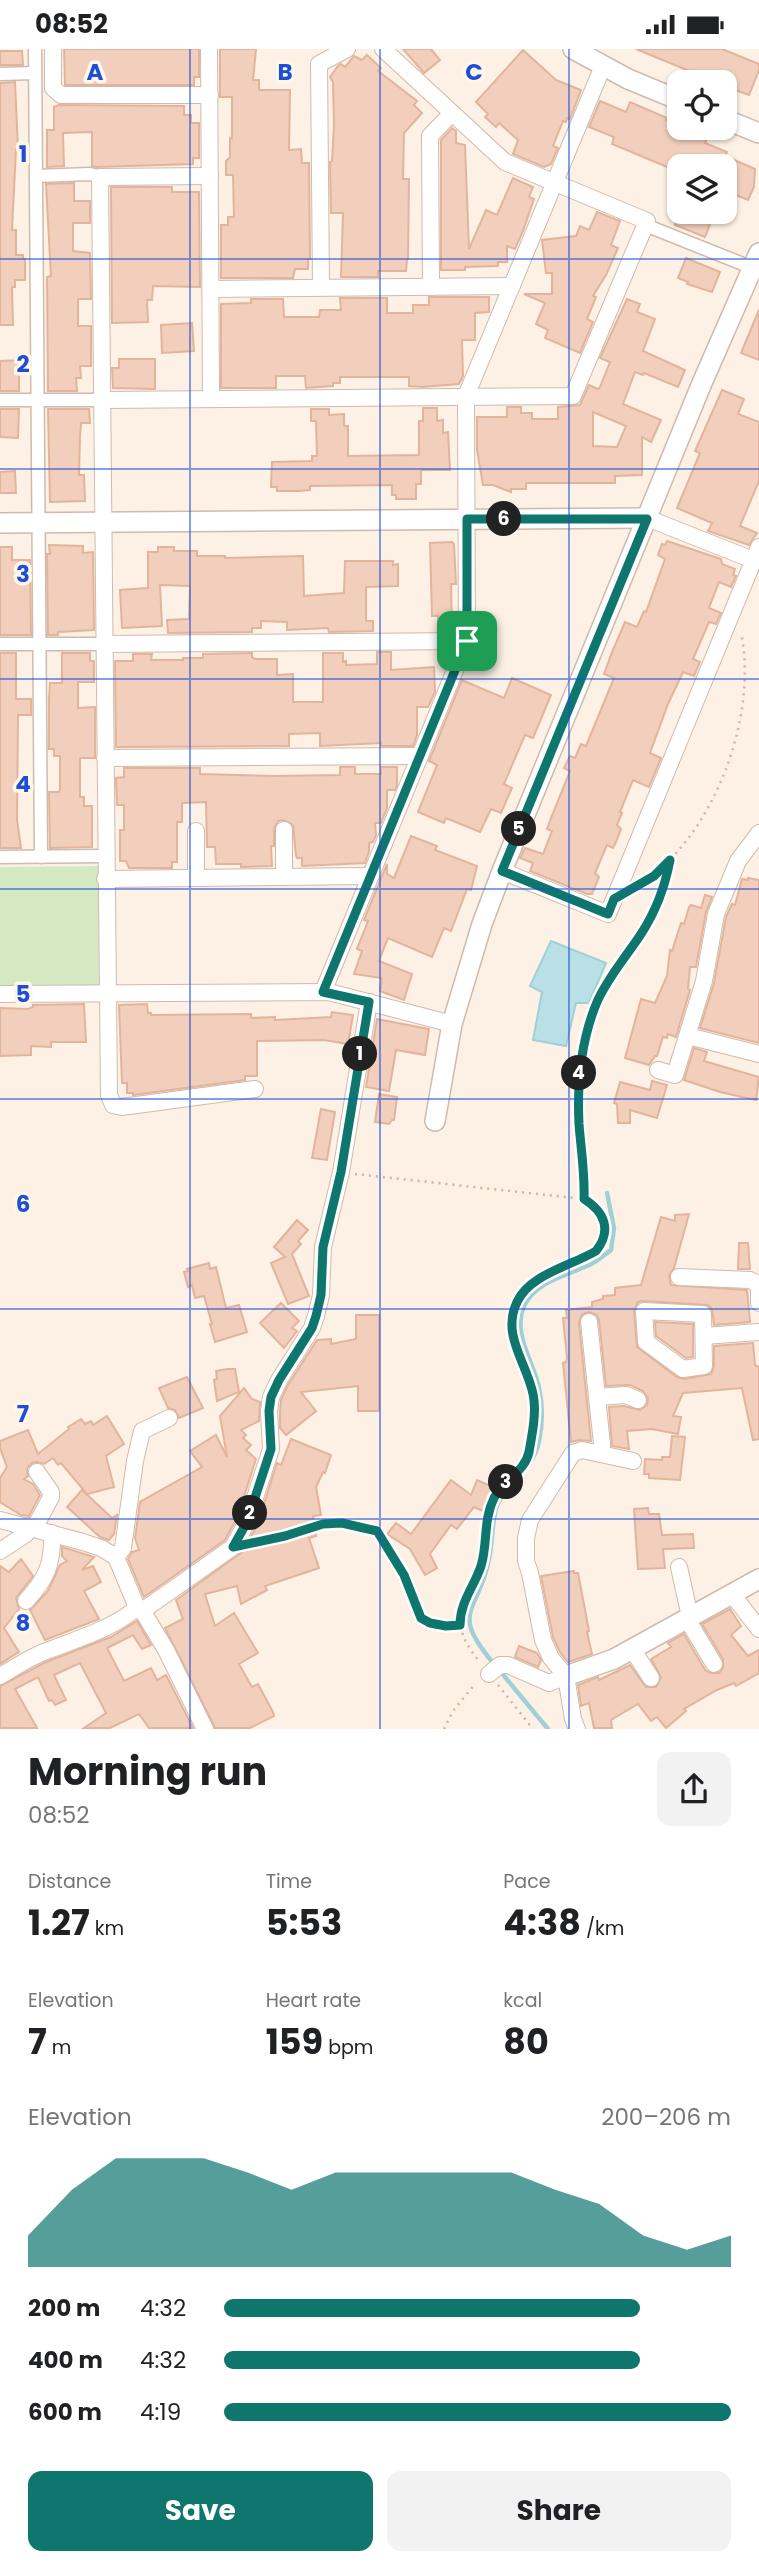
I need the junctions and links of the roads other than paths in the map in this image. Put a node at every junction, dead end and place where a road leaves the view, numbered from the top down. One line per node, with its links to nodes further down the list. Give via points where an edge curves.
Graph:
1 (35, 49): 8 (street)
2 (53, 49): 10 (street, via 53,88 61,95)
3 (209, 49): 10 (street)
4 (347, 49): 23 (street, via 320,64)
5 (383, 49): 12 (street)
6 (573, 49): 7 (street)
7 (603, 66): 11 (street); 18 (street)
8 (35, 73): 9 (street); 15 (street)
9 (0, 74)
10 (210, 95): 16 (street)
11 (667, 95)
12 (452, 113): 18 (street, via 505,162); 22 (street, via 430,136)
13 (737, 124): 14 (street)
14 (759, 133)
15 (36, 176): 17 (street); 28 (street)
16 (210, 176): 17 (street); 24 (street)
17 (100, 177): 29 (street)
18 (555, 182): 19 (street, via 647,221); 21 (street)
19 (645, 225): 20 (street); 25 (street, via 573,396)
20 (756, 260): 31 (street)
21 (512, 286): 22 (street); 25 (street)
22 (431, 287): 23 (street)
23 (321, 288): 24 (street)
24 (211, 289): 26 (street)
25 (466, 396): 26 (street); 30 (street)
26 (211, 398): 29 (street)
27 (0, 400): 28 (street)
28 (37, 400): 29 (street); 32 (street)
29 (104, 400): 33 (street)
30 (467, 519): 31 (street); 33 (street); 36 (street)
31 (647, 519): 35 (street); 48 (street)
32 (38, 522): 33 (street); 34 (street); 38 (street)
33 (103, 522): 39 (street)
34 (0, 523)
35 (756, 554): 48 (street, via 608,914)
36 (467, 641): 39 (street); 40 (street)
37 (0, 644): 38 (street)
38 (39, 644): 39 (street); 47 (street)
39 (103, 644): 41 (street)
40 (420, 756): 41 (street); 49 (street)
41 (104, 758): 45 (street)
42 (284, 830): 50 (street)
43 (196, 831): 51 (street)
44 (759, 833): 58 (street, via 738,861 716,914)
45 (105, 856): 47 (street); 52 (street)
46 (0, 857): 47 (street)
47 (41, 857)
48 (502, 871): 57 (street)
49 (370, 876): 50 (street); 53 (street)
50 (284, 877): 51 (street)
51 (196, 878): 52 (street)
52 (106, 879): 54 (street)
53 (323, 992): 54 (street); 56 (street)
54 (107, 993): 55 (street); 61 (street, via 113,1105)
55 (0, 994)
56 (369, 1002): 57 (street); 84 (street, via 341,1172 323,1247 321,1295 312,1328 271,1397 271,1449 247,1522 233,1547)
57 (452, 1024): 62 (street)
58 (688, 1036): 59 (street); 60 (street, via 675,1075)
59 (759, 1054)
60 (658, 1070)
61 (255, 1089)
62 (435, 1121)
63 (679, 1277): 64 (street)
64 (759, 1284): 65 (street)
65 (759, 1303)
66 (589, 1322): 69 (street)
67 (759, 1332): 68 (street)
68 (704, 1336): 68 (street, via 703,1314 644,1311 646,1342 683,1369 704,1366)
69 (597, 1397): 70 (street, via 626,1395); 72 (street)
70 (638, 1400)
71 (169, 1418): 79 (street, via 142,1431 123,1548)
72 (601, 1454): 73 (street); 90 (street, via 573,1453 530,1520 526,1538 526,1561 543,1640)
73 (633, 1461)
74 (37, 1472): 76 (street, via 51,1497)
75 (1, 1518): 76 (street)
76 (32, 1527): 77 (street); 78 (street)
77 (52, 1533): 79 (street); 83 (street, via 48,1572)
78 (0, 1551)
79 (116, 1557): 84 (street)
80 (679, 1567): 85 (street)
81 (759, 1579): 82 (street)
82 (732, 1594): 85 (street); 86 (street)
83 (26, 1601)
84 (140, 1609): 91 (street); 93 (street, via 166,1650)
85 (689, 1618): 87 (street); 88 (street)
86 (759, 1629)
87 (632, 1649): 90 (street); 92 (street)
88 (714, 1664)
89 (489, 1673): 90 (street, via 508,1665 549,1683)
90 (566, 1675): 94 (street)
91 (0, 1676)
92 (651, 1678)
93 (200, 1726)
94 (577, 1728)

